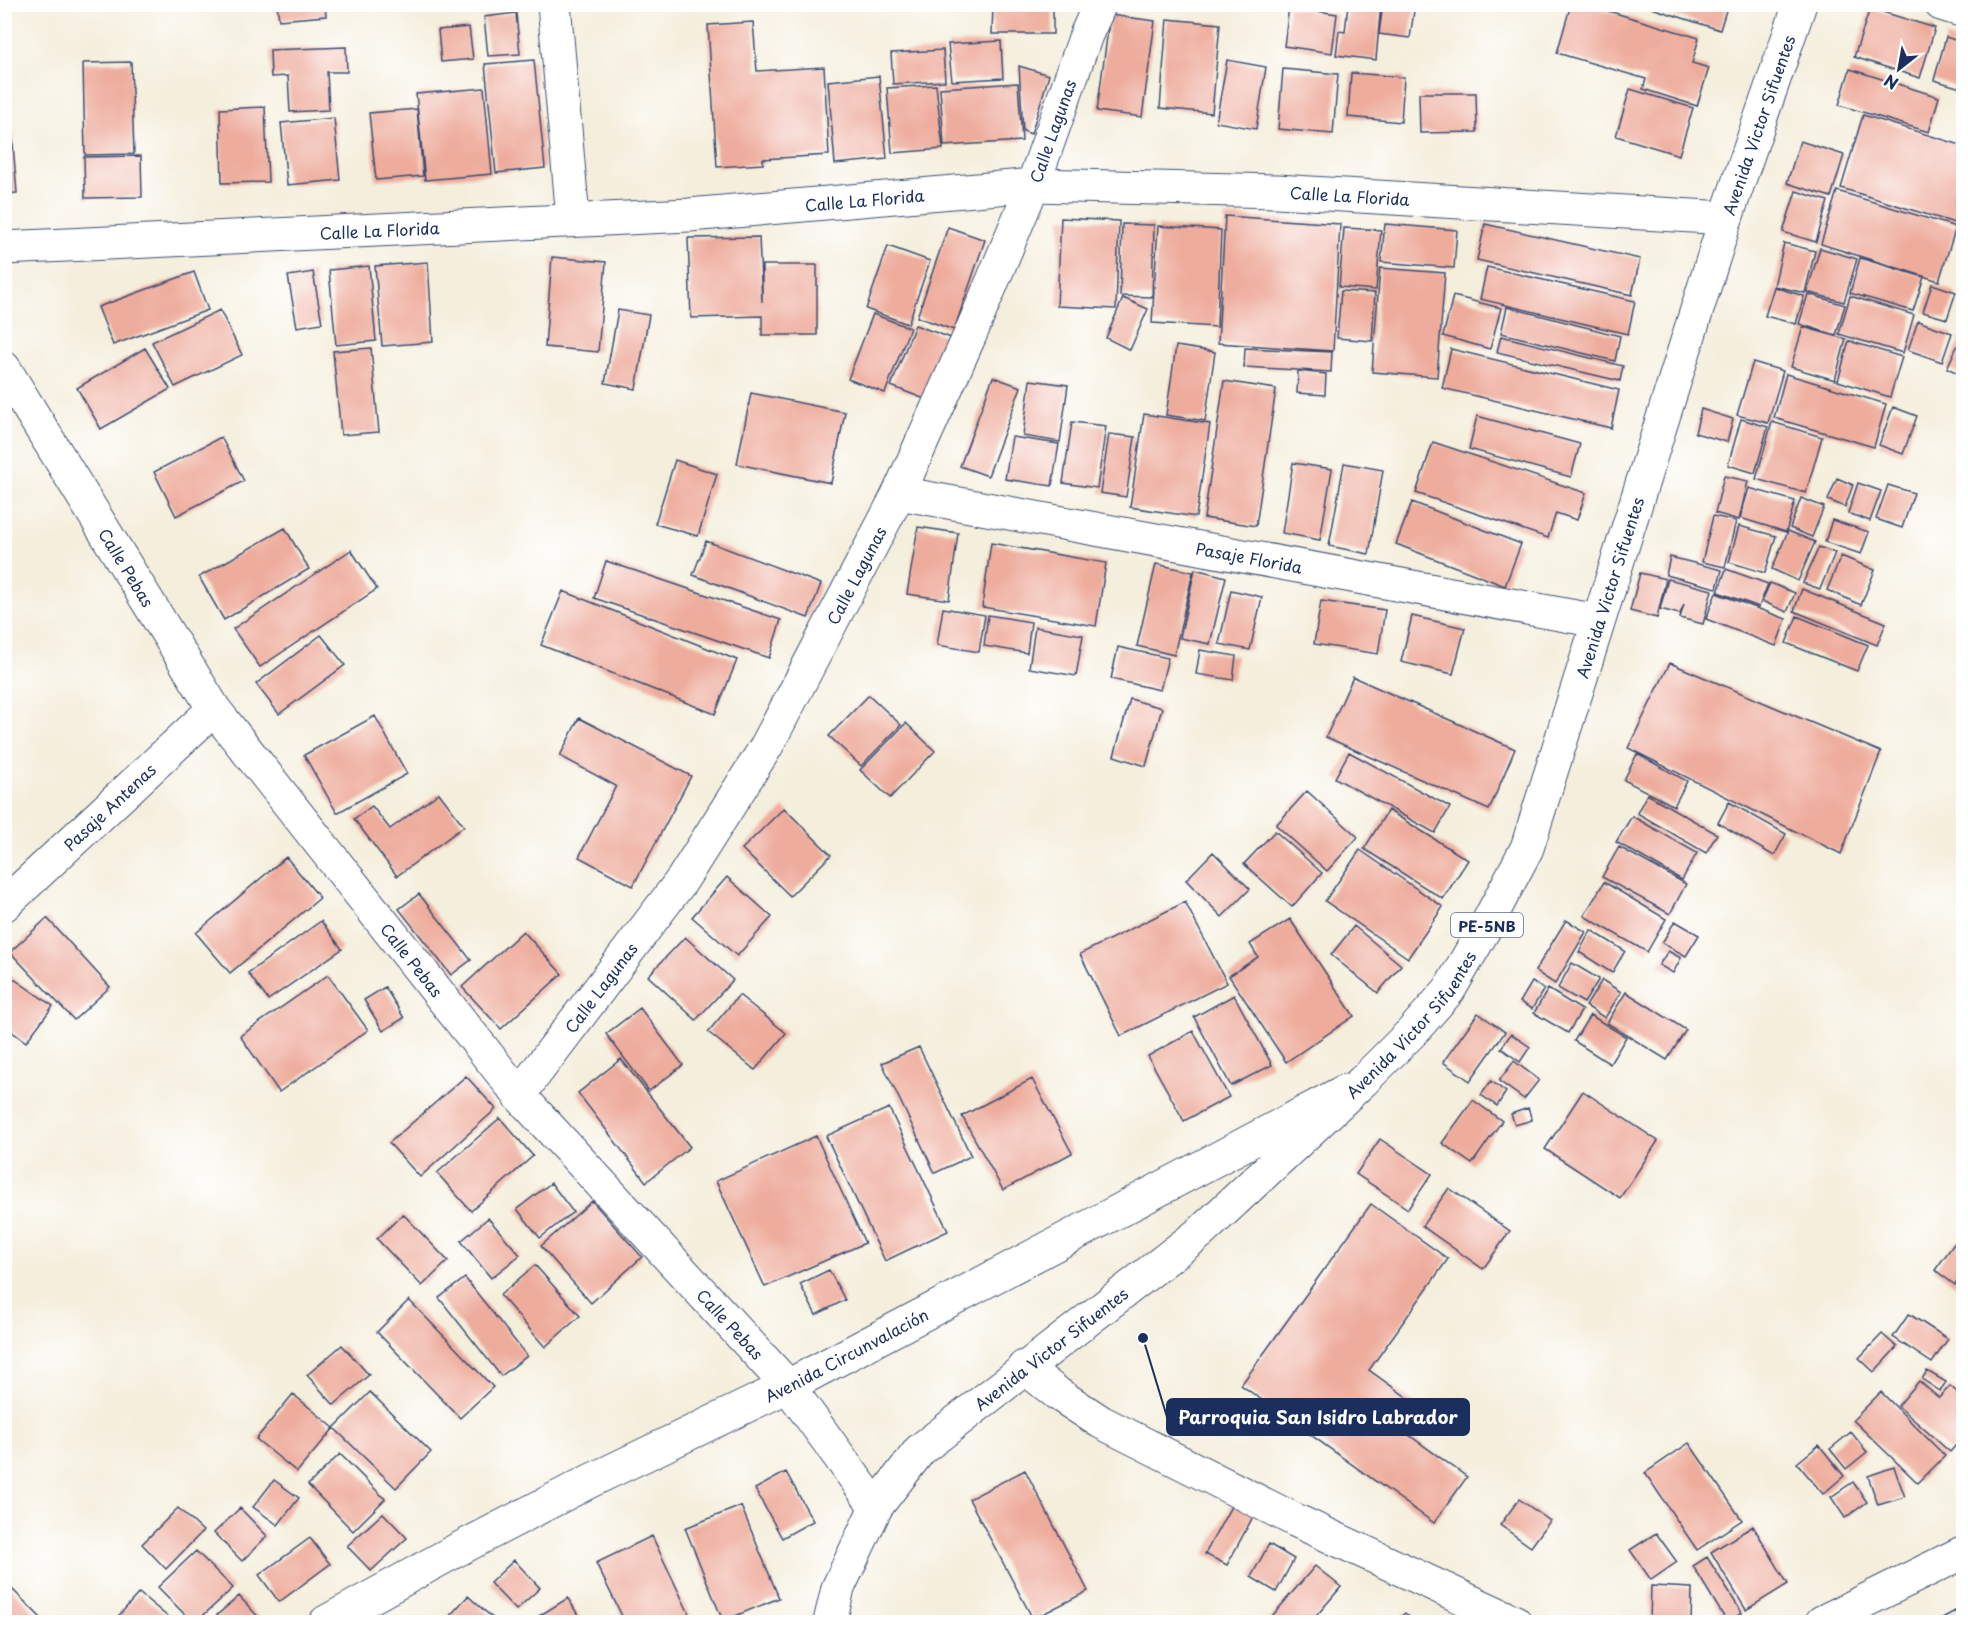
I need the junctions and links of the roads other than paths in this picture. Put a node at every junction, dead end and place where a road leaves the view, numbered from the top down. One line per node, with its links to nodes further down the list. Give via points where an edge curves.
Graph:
1 (554, 4): 8 (main road)
2 (1100, 4): 6 (main road, Calle Lagunas)
3 (1800, 4): 7 (main road, Avenida Victor Sifuentes / PE-5NB)
4 (1941, 4): 5 (main road)
5 (1964, 11)
6 (1032, 185): 7 (main road, Calle La Florida, via 1277,191); 8 (main road, Calle La Florida, via 689,215); 11 (main road, Calle Lagunas)
7 (1726, 218): 12 (main road, Avenida Victor Sifuentes / PE-5NB)
8 (573, 219): 9 (main road, Calle La Florida)
9 (4, 248)
10 (4, 368): 13 (main road, Calle Pebas)
11 (899, 493): 12 (main road, Pasaje Florida); 16 (main road, Calle Lagunas, via 766,747 682,880)
12 (1598, 621): 15 (main road, Avenida Victor Sifuentes / PE-5NB, via 1527,848 1449,990)
13 (213, 709): 14 (main road, Pasaje Antenas); 16 (main road, Calle Pebas)
14 (4, 904)
15 (1363, 1081): 17 (main road, Avenida Victor Sifuentes / PE-5NB, via 1201,1232); 18 (main road, Avenida Circunvalación)
16 (519, 1095): 18 (main road, Calle Pebas)
17 (1024, 1367): 19 (main road, Avenida Victor Sifuentes / PE-5NB, via 920,1450); 23 (main road, via 1101,1422 1295,1520)
18 (788, 1386): 19 (main road, Calle Pebas); 21 (main road, Avenida Circunvalación, via 590,1481)
19 (876, 1507): 22 (main road, Avenida Victor Sifuentes / PE-5NB, via 838,1588)
20 (1964, 1552): 24 (main road)
21 (326, 1623)
22 (830, 1623)
23 (1515, 1623)
24 (1822, 1623)

